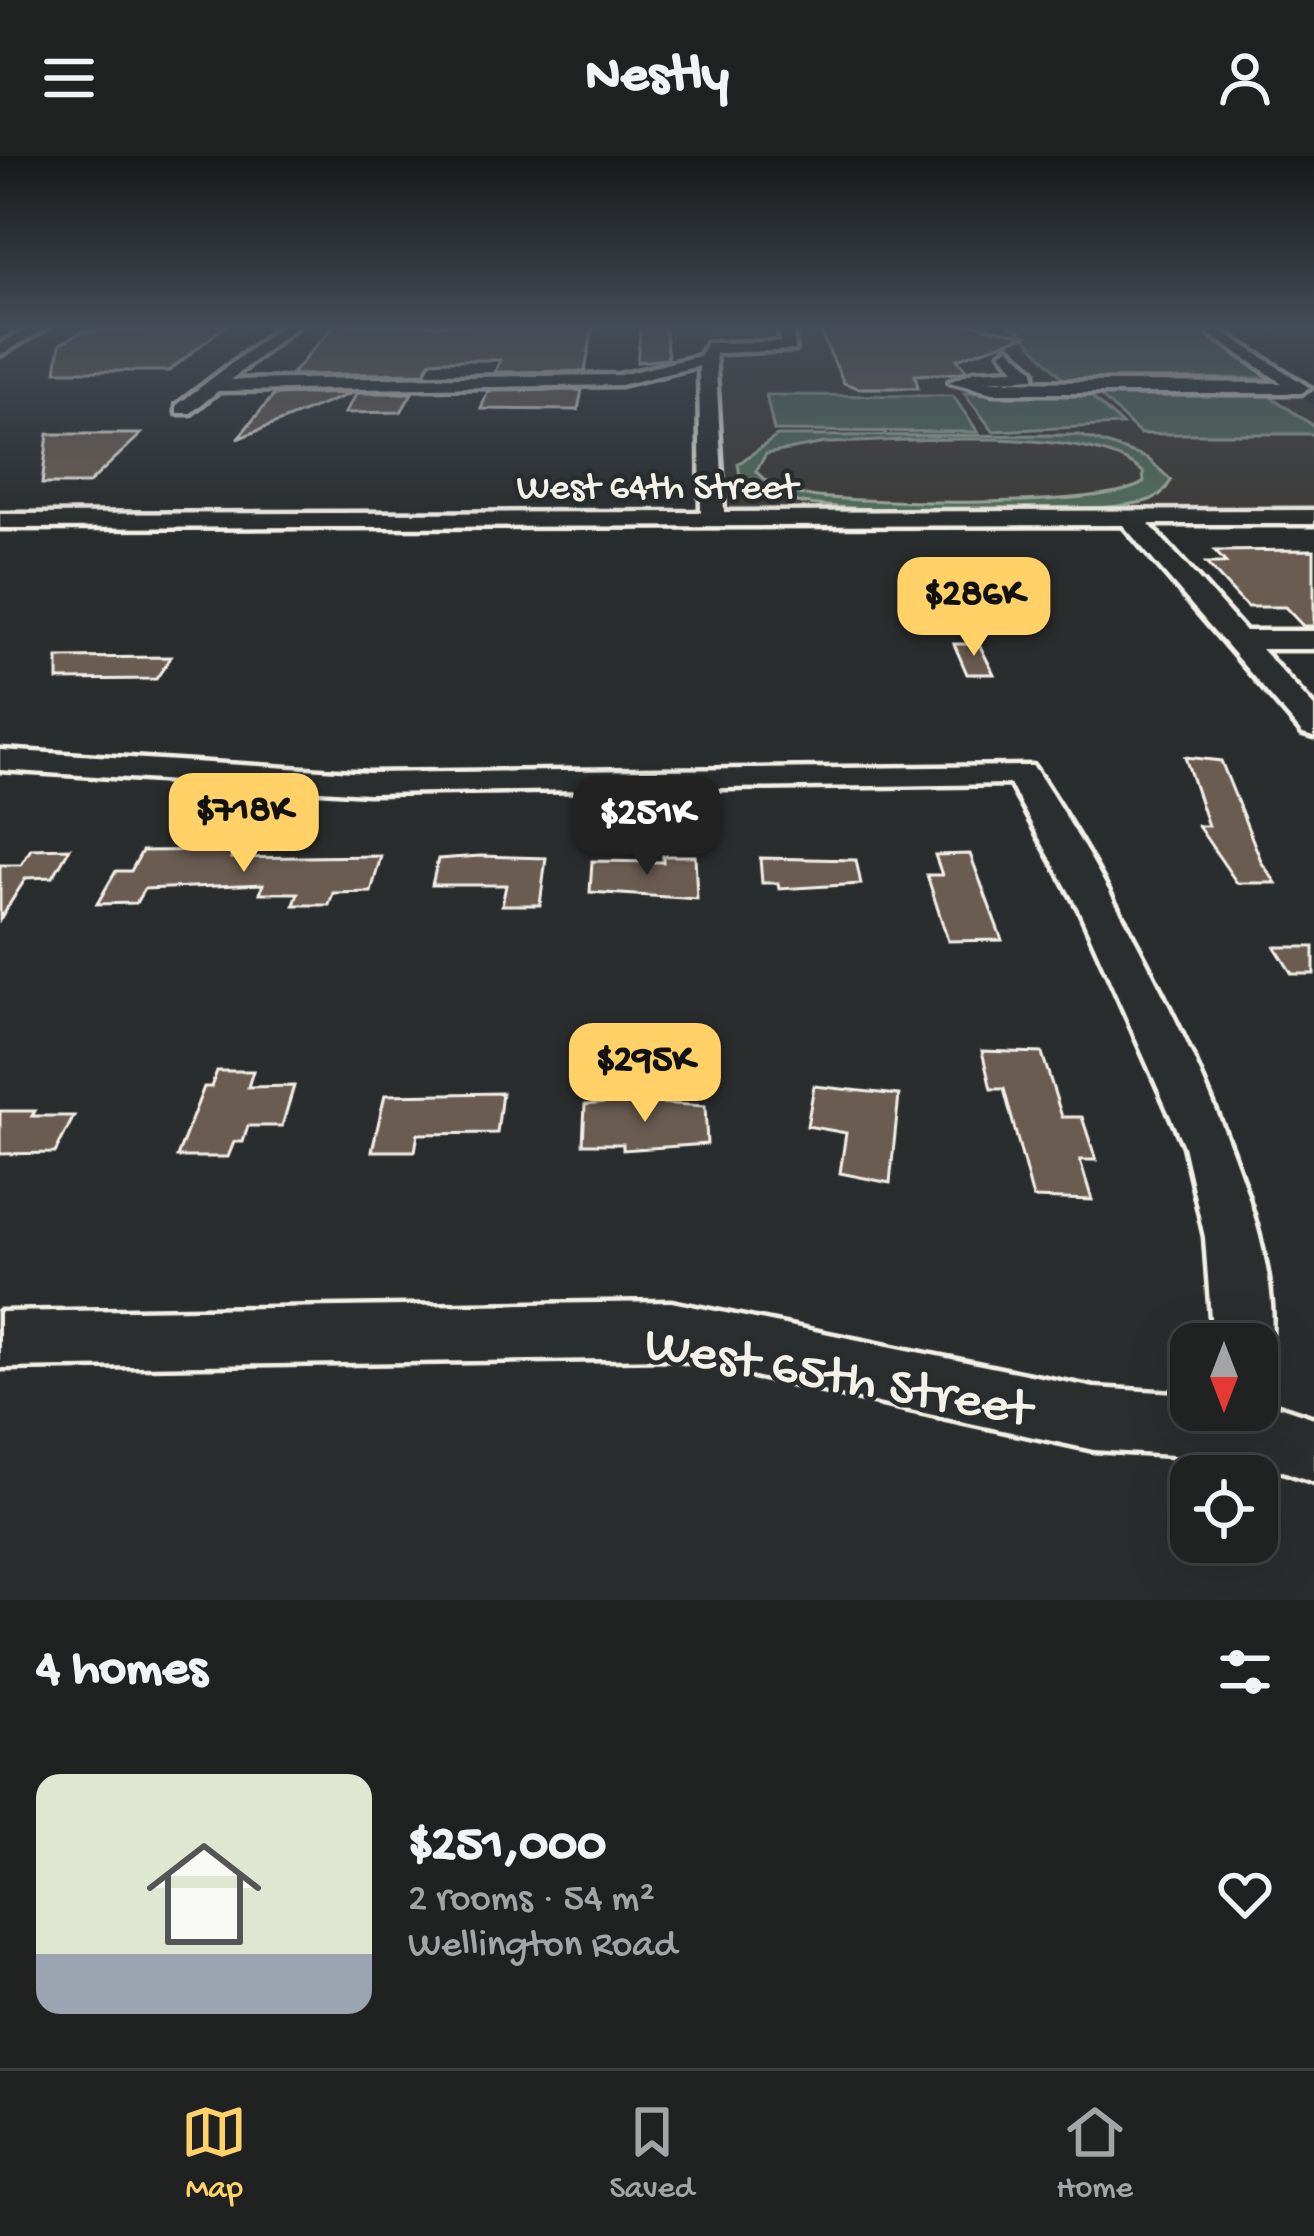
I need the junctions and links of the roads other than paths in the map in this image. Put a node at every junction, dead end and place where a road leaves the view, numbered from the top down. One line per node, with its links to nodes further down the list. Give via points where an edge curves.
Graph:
1 (203, 392): 3 (street)
2 (708, 392): 5 (street)
3 (184, 409)
4 (1314, 517): 7 (street, West 64th Street)
5 (713, 519): 6 (street, West 64th Street); 7 (street, West 64th Street)
6 (0, 521)
7 (1138, 526): 8 (street, West 64th Street); 9 (street)
8 (1314, 535)
9 (1235, 640): 10 (street); 11 (street)
10 (1314, 640)
11 (1314, 727)
12 (0, 760): 13 (street, via 368,783 1021,773 1099,909 1209,1146 1232,1237)
13 (1242, 1323)
14 (0, 1340): 15 (street, West 65th Street, via 671,1330 1094,1419)
15 (1170, 1419)
16 (1275, 1431): 17 (street, West 65th Street)
17 (1314, 1450)

